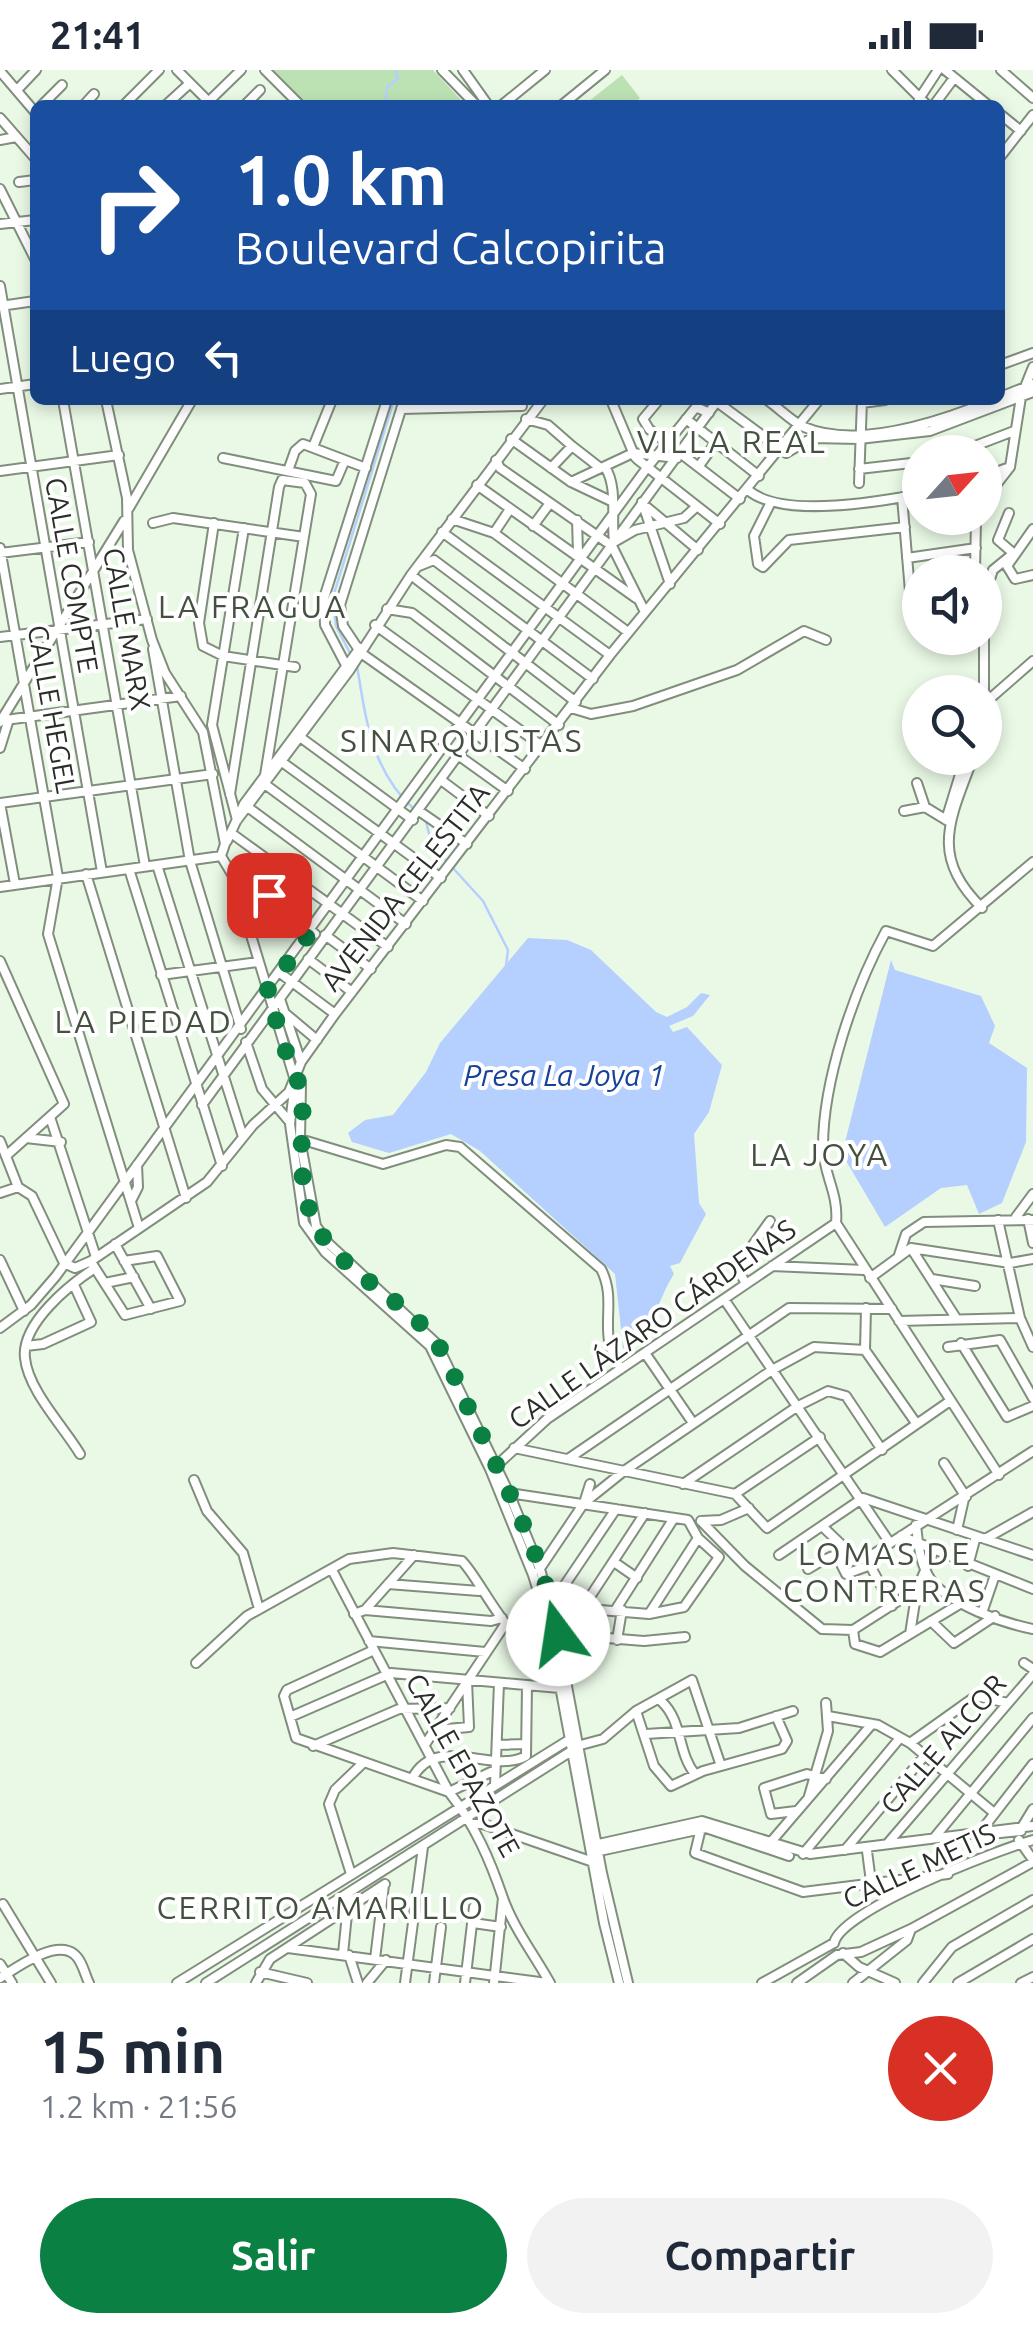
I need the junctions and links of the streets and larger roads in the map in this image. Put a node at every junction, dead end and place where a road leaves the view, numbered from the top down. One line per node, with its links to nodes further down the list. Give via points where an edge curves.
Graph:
1 (0, 70): 17 (street)
2 (36, 70): 17 (street)
3 (160, 70): 22 (street)
4 (177, 70): 15 (street)
5 (241, 70): 25 (street)
6 (265, 70): 26 (street)
7 (442, 70): 27 (street)
8 (463, 70): 28 (street)
9 (546, 70): 29 (street)
10 (605, 70): 30 (street)
11 (892, 70): 31 (street)
12 (942, 70): 14 (street); 32 (street)
13 (1001, 70): 19 (street)
14 (954, 78): 33 (street); 34 (street)
15 (189, 84): 23 (street); 24 (street)
16 (62, 85): 20 (street)
17 (17, 90): 35 (street)
18 (94, 94): 21 (street)
19 (1033, 98)
20 (47, 100)
21 (89, 100)
22 (129, 100)
23 (171, 100)
24 (204, 100)
25 (211, 100)
26 (291, 100)
27 (471, 100)
28 (484, 100)
29 (508, 100)
30 (568, 100)
31 (924, 100)
32 (928, 100)
33 (930, 100)
34 (978, 100)
35 (30, 106)
36 (1033, 115): 39 (street)
37 (0, 118): 40 (street)
38 (1005, 118): 39 (street)
39 (1021, 130): 42 (street)
40 (16, 137): 41 (street); 43 (street)
41 (0, 140)
42 (1005, 151)
43 (30, 152)
44 (30, 181): 45 (street)
45 (18, 182)
46 (0, 189): 48 (street)
47 (30, 221): 48 (street)
48 (18, 223): 49 (street); 50 (street)
49 (0, 224)
50 (30, 249)
51 (0, 286): 53 (street, CALLE COMPTE)
52 (30, 302): 53 (street)
53 (2, 305): 58 (street, CALLE COMPTE)
54 (1033, 353): 55 (street)
55 (1005, 363)
56 (1033, 367): 60 (street)
57 (30, 385): 58 (street)
58 (16, 386): 59 (street); 106 (street, CALLE COMPTE)
59 (0, 388)
60 (1028, 390): 84 (street)
61 (64, 405): 101 (street, CALLE MARX)
62 (107, 405): 96 (street)
63 (189, 405): 116 (street)
64 (330, 405): 93 (street)
65 (385, 405): 108 (street)
66 (402, 405): 192 (street, via 340,604)
67 (462, 405): 78 (street)
68 (539, 405): 81 (street)
69 (614, 405): 97 (street)
70 (655, 405): 86 (street, via 643,420)
71 (715, 405): 79 (street)
72 (723, 405): 94 (street)
73 (774, 405): 82 (street)
74 (816, 405): 82 (street, AVENIDA CELESTITA)
75 (862, 405): 87 (street)
76 (981, 405): 87 (street, via 926,426)
77 (991, 405): 87 (street, via 930,430)
78 (522, 406)
79 (709, 413): 80 (street, via 696,407); 83 (street)
80 (686, 419): 83 (street); 91 (street)
81 (526, 420): 89 (street); 92 (street, via 548,424)
82 (801, 426): 85 (street); 94 (street, AVENIDA CELESTITA)
83 (699, 428): 90 (street); 98 (street)
84 (1014, 431): 88 (street); 105 (street)
85 (812, 434): 87 (street); 94 (street, via 791,452)
86 (656, 435): 91 (street); 95 (street)
87 (859, 436): 110 (street)
88 (1002, 436)
89 (511, 439): 102 (street); 109 (street)
90 (716, 442): 104 (street); 117 (street)
91 (668, 444): 95 (street); 98 (street)
92 (572, 446): 109 (street); 113 (street)
93 (313, 447): 100 (street); 107 (street, via 299,444)
94 (780, 452): 117 (street, AVENIDA CELESTITA)
95 (660, 454): 97 (street); 98 (street); 114 (street); 118 (street)
96 (119, 455): 101 (street); 115 (street)
97 (635, 456): 113 (street); 114 (street)
98 (678, 456): 104 (street); 118 (street)
99 (223, 458): 107 (street)
100 (345, 460): 107 (street, via 336,480); 108 (street)
101 (74, 461): 106 (street); 153 (street, CALLE MARX)
102 (498, 464): 122 (street); 128 (street)
103 (902, 464): 110 (street)
104 (699, 466): 126 (street)
105 (1010, 467): 111 (street); 119 (street)
106 (30, 468): 112 (street); 155 (street, CALLE COMPTE)
107 (290, 468)
108 (366, 468): 192 (street, via 324,598 324,625)
109 (550, 468): 120 (street)
110 (859, 469): 121 (street)
111 (1002, 470)
112 (0, 471)
113 (607, 472): 120 (street); 124 (street); 127 (street); 127 (street)
114 (644, 472): 118 (street); 127 (street); 129 (street)
115 (122, 473): 116 (street); 133 (street)
116 (146, 474): 133 (street)
117 (759, 476): 123 (street, AVENIDA CELESTITA)
118 (662, 477): 129 (street); 131 (street)
119 (1002, 477)
120 (571, 482): 124 (street)
121 (859, 483)
122 (477, 485): 132 (street); 135 (street)
123 (748, 490): 126 (street, AVENIDA CELESTITA); 130 (street)
124 (596, 494): 127 (street)
125 (902, 497): 130 (street, via 809,506)
126 (740, 499): 142 (street, AVENIDA CELESTITA)
127 (619, 501): 129 (street); 137 (street)
128 (550, 502): 136 (street); 143 (street)
129 (644, 502): 138 (street); 141 (street); 154 (street)
130 (771, 502): 144 (street, via 754,540 763,568 789,540)
131 (697, 506): 138 (street, via 684,518); 142 (street)
132 (510, 509): 143 (street); 148 (street)
133 (127, 513): 168 (street); 178 (street, via 128,550)
134 (1010, 513): 161 (street, via 998,540)
135 (452, 519): 148 (street); 149 (street)
136 (577, 520): 152 (street); 162 (street)
137 (611, 520): 152 (street); 154 (street)
138 (663, 522): 141 (street); 157 (street)
139 (153, 523): 140 (street, via 173,518)
140 (214, 524): 145 (street); 191 (street, via 198,632 203,646)
141 (652, 524): 154 (street); 171 (street)
142 (720, 524): 157 (street, AVENIDA CELESTITA)
143 (533, 526): 162 (street)
144 (902, 527)
145 (244, 528): 147 (street); 191 (street)
146 (1033, 529): 161 (street)
147 (273, 532): 151 (street); 151 (street, via 281,482 299,481 311,490); 193 (street)
148 (494, 533): 170 (street)
149 (441, 535): 163 (street); 166 (street); 174 (street)
150 (976, 535): 156 (street)
151 (304, 536): 196 (street)
152 (601, 536): 154 (street); 162 (street)
153 (89, 542): 155 (street); 168 (street, CALLE MARX)
154 (613, 544): 165 (street); 167 (street)
155 (44, 548): 158 (street); 182 (street, CALLE COMPTE)
156 (976, 548): 159 (street); 160 (street)
157 (698, 550): 171 (street, AVENIDA CELESTITA)
158 (0, 552): 184 (street, CALLE HEGEL)
159 (928, 555)
160 (976, 555)
161 (1011, 555): 164 (street); 169 (street, via 1007,566 1014,579)
162 (580, 556): 167 (street); 170 (street)
163 (434, 560): 166 (street); 181 (street)
164 (1002, 562)
165 (622, 563): 167 (street); 173 (street)
166 (414, 571): 175 (street); 189 (street)
167 (598, 571): 172 (street); 173 (street)
168 (94, 575): 180 (street, CALLE MARX); 182 (street)
169 (1033, 575)
170 (564, 584): 172 (street); 174 (street)
171 (670, 584): 176 (street, AVENIDA CELESTITA)
172 (577, 593): 177 (street); 183 (street)
173 (640, 600): 176 (street)
174 (546, 606): 177 (street); 181 (street)
175 (387, 608): 179 (street); 198 (street, via 412,613)
176 (646, 612): 183 (street, AVENIDA CELESTITA)
177 (560, 616): 186 (street); 190 (street)
178 (148, 618): 180 (street); 188 (street)
179 (375, 625): 192 (street); 204 (street)
180 (103, 627): 182 (street); 206 (street, CALLE MARX)
181 (529, 628): 186 (street); 189 (street)
182 (60, 630): 184 (street); 200 (street); 209 (street, CALLE COMPTE)
183 (628, 632): 190 (street, AVENIDA CELESTITA)
184 (16, 635): 185 (street); 200 (street, CALLE HEGEL)
185 (0, 637)
186 (544, 640): 195 (street); 199 (street)
187 (826, 640): 207 (street, via 804,630 736,670 633,706 592,714)
188 (154, 646): 203 (street); 205 (street)
189 (511, 653): 195 (street); 198 (street)
190 (610, 654): 199 (street, AVENIDA CELESTITA)
191 (224, 656): 193 (street); 232 (street, via 212,725)
192 (355, 658): 213 (street); 216 (street); 226 (street)
193 (253, 660): 196 (street); 232 (street)
194 (1033, 661): 201 (street)
195 (527, 664): 202 (street); 207 (street)
196 (283, 665): 197 (street); 226 (street)
197 (295, 667)
198 (493, 677): 202 (street); 204 (street)
199 (594, 678): 207 (street, AVENIDA CELESTITA)
200 (24, 684): 210 (street, CALLE HEGEL); 212 (street)
201 (1002, 685)
202 (509, 688): 208 (street); 214 (street)
203 (181, 696): 205 (street); 222 (street, via 204,732)
204 (478, 698): 208 (street); 213 (street)
205 (160, 699): 206 (street); 225 (street)
206 (116, 704): 209 (street); 229 (street, CALLE MARX)
207 (574, 705): 214 (street, AVENIDA CELESTITA)
208 (492, 709): 215 (street); 217 (street)
209 (73, 712): 210 (street); 231 (street, CALLE COMPTE)
210 (30, 716): 211 (street); 233 (street, CALLE HEGEL)
211 (13, 719): 212 (street); 218 (street)
212 (0, 721)
213 (461, 721): 215 (street); 237 (street)
214 (559, 725): 217 (street, AVENIDA CELESTITA)
215 (475, 732): 219 (street); 221 (street)
216 (300, 737): 220 (street); 237 (street)
217 (542, 746): 221 (street, AVENIDA CELESTITA)
218 (0, 748)
219 (458, 756): 227 (street); 230 (street)
220 (282, 762): 226 (street); 244 (street)
221 (525, 769): 230 (street, AVENIDA CELESTITA)
222 (214, 774): 225 (street); 245 (street)
223 (961, 775): 242 (street)
224 (967, 775): 242 (street)
225 (175, 780): 229 (street); 250 (street)
226 (266, 780): 236 (street); 241 (street); 249 (street)
227 (440, 780): 239 (street); 240 (street)
228 (917, 783): 235 (street)
229 (131, 786): 231 (street); 253 (street, CALLE MARX)
230 (508, 791): 240 (street, AVENIDA CELESTITA)
231 (86, 792): 233 (street); 256 (street, CALLE COMPTE)
232 (230, 794): 241 (street)
233 (44, 796): 234 (street); 259 (street, CALLE HEGEL)
234 (0, 803): 262 (street)
235 (925, 807): 238 (street); 242 (street)
236 (249, 808): 241 (street); 261 (street)
237 (394, 809): 239 (street); 244 (street)
238 (904, 812)
239 (416, 815): 246 (street); 247 (street)
240 (489, 816): 247 (street, AVENIDA CELESTITA)
241 (237, 820): 243 (street)
242 (949, 822): 267 (street, via 952,872)
243 (231, 833): 245 (street); 266 (street)
244 (380, 834): 246 (street); 249 (street)
245 (225, 844): 248 (street); 257 (street)
246 (395, 844): 254 (street); 260 (street)
247 (468, 844): 260 (street, AVENIDA CELESTITA)
248 (222, 856): 250 (street); 257 (street)
249 (364, 856): 254 (street); 261 (street)
250 (190, 861): 252 (street); 276 (street)
251 (1033, 862): 267 (street)
252 (157, 865): 253 (street); 278 (street)
253 (145, 866): 255 (street)
254 (379, 867): 264 (street); 265 (street)
255 (129, 869): 256 (street); 281 (street)
256 (102, 872): 258 (street)
257 (232, 872): 270 (street); 275 (street)
258 (86, 874): 259 (street); 303 (street)
259 (58, 877): 262 (street); 312 (street, CALLE HEGEL, via 49,939)
260 (441, 878): 265 (street, AVENIDA CELESTITA)
261 (346, 880): 264 (street); 266 (street)
262 (15, 884): 263 (street)
263 (0, 886)
264 (360, 890): 268 (street); 269 (street)
265 (423, 901): 269 (street, AVENIDA CELESTITA)
266 (330, 903): 268 (street); 270 (street)
267 (982, 908): 323 (street, via 933,946 886,931 852,1004 823,1147 838,1204)
268 (344, 912): 271 (street); 272 (street)
269 (406, 924): 272 (street, AVENIDA CELESTITA)
270 (312, 930): 271 (street); 280 (street)
271 (323, 938): 273 (street); 277 (street)
272 (388, 947): 277 (street, AVENIDA CELESTITA)
273 (308, 958): 282 (street); 284 (street)
274 (0, 961): 279 (street)
275 (258, 962): 276 (street); 283 (street)
276 (222, 966): 278 (street); 289 (street)
277 (371, 969): 284 (street, AVENIDA CELESTITA)
278 (190, 971): 281 (street); 292 (street)
279 (2, 973): 301 (street, via 63,1102)
280 (280, 973): 282 (street); 283 (street)
281 (161, 975): 296 (street)
282 (292, 982): 285 (street); 288 (street)
283 (267, 991): 286 (street); 289 (street)
284 (352, 992): 288 (street, AVENIDA CELESTITA)
285 (280, 998): 286 (street); 287 (street)
286 (273, 1008): 291 (street); 294 (street)
287 (286, 1014): 290 (street); 293 (street)
288 (336, 1014): 290 (street, AVENIDA CELESTITA)
289 (241, 1028): 291 (street); 292 (street)
290 (317, 1040): 293 (street, AVENIDA CELESTITA)
291 (246, 1044): 295 (street); 297 (street)
292 (217, 1060): 295 (street); 296 (street)
293 (302, 1062): 294 (street, AVENIDA CELESTITA)
294 (294, 1077): 299 (street, AVENIDA CELESTITA); 302 (street); 306 (street, via 302,1091)
295 (222, 1078): 298 (street); 305 (street)
296 (197, 1088): 298 (street); 303 (street)
297 (262, 1090): 299 (street); 300 (street)
298 (202, 1105): 311 (street)
299 (276, 1106): 300 (street); 302 (street)
300 (264, 1113): 305 (street)
301 (50, 1117): 304 (street); 308 (street)
302 (290, 1124): 338 (street, via 304,1223 317,1244)
303 (165, 1127): 310 (street); 317 (street)
304 (26, 1138): 308 (street); 309 (street)
305 (244, 1138): 311 (street)
306 (300, 1140): 338 (street, via 313,1220); 363 (street, via 384,1164 446,1145 460,1147 601,1269 608,1288 606,1341)
307 (0, 1141): 309 (street)
308 (60, 1142): 325 (street)
309 (7, 1155): 313 (street)
310 (137, 1166): 312 (street); 318 (street)
311 (222, 1166): 317 (street)
312 (126, 1180): 316 (street); 318 (street, CALLE HEGEL)
313 (18, 1187): 314 (street); 334 (street, via 32,1196)
314 (0, 1193)
315 (1033, 1194): 319 (street)
316 (114, 1195): 318 (street); 325 (street)
317 (186, 1198): 324 (street)
318 (133, 1204): 324 (street, CALLE HEGEL)
319 (1016, 1217): 320 (street); 321 (street)
320 (998, 1220): 329 (street, via 924,1222 906,1234); 335 (street)
321 (1030, 1220): 327 (street)
322 (770, 1222): 344 (street, via 737,1267)
323 (836, 1223): 336 (street, CALLE LÁZARO CÁRDENAS); 337 (street)
324 (139, 1228): 326 (street)
325 (88, 1230): 333 (street); 334 (street)
326 (115, 1244): 332 (street); 333 (street)
327 (1033, 1244)
328 (911, 1248): 329 (street); 335 (street); 341 (street)
329 (899, 1255): 340 (street)
330 (1033, 1259): 335 (street)
331 (0, 1260): 351 (street)
332 (124, 1261): 339 (street); 349 (street, via 158,1258 180,1301)
333 (94, 1262): 334 (street, via 76,1268); 342 (street); 343 (street)
334 (64, 1263): 351 (street)
335 (1010, 1263): 353 (street)
336 (772, 1266): 337 (street); 344 (street, CALLE LÁZARO CÁRDENAS)
337 (864, 1270): 340 (street)
338 (359, 1276): 346 (street)
339 (134, 1277): 342 (street); 349 (street)
340 (870, 1278): 350 (street)
341 (932, 1279): 345 (street); 352 (street)
342 (104, 1283): 349 (street, via 122,1312)
343 (74, 1284): 358 (street); 358 (street, via 90,1324)
344 (746, 1284): 347 (street, CALLE LÁZARO CÁRDENAS)
345 (974, 1286)
346 (374, 1289): 381 (street, via 437,1344); 424 (street, via 430,1346)
347 (724, 1300): 356 (street); 362 (street, CALLE LÁZARO CÁRDENAS)
348 (866, 1308): 350 (street); 356 (street, via 792,1308); 361 (street)
349 (151, 1309)
350 (892, 1309): 354 (street)
351 (24, 1310): 355 (street)
352 (956, 1318): 353 (street); 354 (street)
353 (1020, 1318): 359 (street)
354 (899, 1321): 369 (street)
355 (0, 1328)
356 (748, 1336): 364 (street); 367 (street)
357 (961, 1343): 360 (street); 365 (street, via 1000,1340); 371 (street, via 1007,1418)
358 (26, 1346): 378 (street, via 31,1375)
359 (1030, 1346)
360 (948, 1348)
361 (865, 1350): 364 (street, via 808,1348); 373 (street)
362 (645, 1353): 363 (street, CALLE LÁZARO CÁRDENAS); 367 (street)
363 (621, 1369): 375 (street, CALLE LÁZARO CÁRDENAS)
364 (772, 1370): 370 (street); 372 (street)
365 (1016, 1370): 366 (street); 368 (street)
366 (1033, 1378)
367 (669, 1389): 372 (street); 379 (street)
368 (1033, 1398)
369 (950, 1400): 373 (street); 384 (street)
370 (798, 1406): 374 (street); 376 (street, via 820,1393 842,1393); 387 (street)
371 (1033, 1406)
372 (692, 1423): 382 (street)
373 (916, 1423): 376 (street)
374 (820, 1437): 383 (street); 389 (street)
375 (514, 1448): 379 (street); 381 (street, CALLE LÁZARO CÁRDENAS)
376 (882, 1450): 383 (street)
377 (1033, 1450): 384 (street)
378 (80, 1454)
379 (567, 1459): 382 (street)
380 (944, 1464): 391 (street)
381 (496, 1466): 388 (street)
382 (624, 1470): 387 (street); 392 (street)
383 (846, 1474): 390 (street); 393 (street, via 770,1526 762,1526)
384 (999, 1476): 391 (street)
385 (194, 1480): 436 (street, via 212,1517 243,1553)
386 (590, 1484): 392 (street)
387 (683, 1484): 389 (street)
388 (508, 1493): 392 (street); 424 (street)
389 (735, 1494): 393 (street)
390 (864, 1498): 397 (street); 403 (street); 412 (street)
391 (965, 1498): 402 (street); 406 (street)
392 (583, 1505): 394 (street); 424 (street)
393 (750, 1508): 401 (street)
394 (616, 1509): 396 (street); 433 (street)
395 (1033, 1512): 399 (street)
396 (645, 1513): 398 (street); 419 (street)
397 (915, 1516): 402 (street); 405 (street)
398 (674, 1518): 400 (street); 427 (street)
399 (1023, 1518): 404 (street); 410 (street)
400 (688, 1520): 401 (street); 409 (street)
401 (701, 1521): 446 (street, via 822,1629)
402 (931, 1521): 405 (street); 406 (street)
403 (822, 1526): 407 (street); 416 (street)
404 (1033, 1528)
405 (916, 1529): 408 (street); 411 (street)
406 (957, 1530): 410 (street)
407 (828, 1536): 413 (street); 415 (street)
408 (901, 1536): 411 (street); 412 (street)
409 (698, 1538): 441 (street); 441 (street, via 719,1560 689,1604)
410 (981, 1538): 417 (street); 421 (street)
411 (918, 1544): 414 (street); 425 (street)
412 (888, 1545): 420 (street); 420 (street)
413 (848, 1552): 415 (street); 420 (street)
414 (933, 1552): 421 (street); 425 (street)
415 (834, 1554): 420 (street, via 846,1574); 422 (street)
416 (778, 1555)
417 (1033, 1555)
418 (414, 1556): 423 (street, via 359,1556); 428 (street); 431 (street, via 462,1561)
419 (614, 1562): 427 (street); 434 (street)
420 (868, 1565): 435 (street)
421 (968, 1566): 426 (street)
422 (808, 1569)
423 (332, 1570): 436 (street); 440 (street, CALLE EPAZOTE)
424 (536, 1572): 433 (street); 454 (street)
425 (928, 1574): 429 (street); 432 (street)
426 (995, 1575): 430 (street); 439 (street)
427 (637, 1578): 438 (street)
428 (388, 1584): 431 (street); 437 (street)
429 (917, 1589): 435 (street); 448 (street)
430 (1033, 1590)
431 (479, 1591): 443 (street)
432 (963, 1602): 439 (street); 444 (street)
433 (554, 1605): 434 (street); 447 (street)
434 (584, 1606): 438 (street)
435 (892, 1606): 446 (street)
436 (258, 1610): 455 (street)
437 (365, 1610): 440 (street); 443 (street)
438 (619, 1610): 441 (street); 450 (street)
439 (983, 1610): 442 (street)
440 (354, 1614): 451 (street, CALLE EPAZOTE)
441 (649, 1614)
442 (995, 1616): 444 (street, via 950,1643); 445 (street)
443 (504, 1621): 453 (street); 454 (street, via 537,1653)
444 (931, 1622): 448 (street)
445 (1033, 1628)
446 (853, 1630): 448 (street, via 855,1644 880,1652)
447 (558, 1634): 450 (street); 483 (street)
448 (910, 1634)
449 (685, 1637): 450 (street)
450 (617, 1640)
451 (369, 1641): 452 (street, CALLE EPAZOTE); 453 (street)
452 (374, 1650): 458 (street, CALLE EPAZOTE); 472 (street, via 291,1687 284,1696)
453 (485, 1652): 459 (street)
454 (553, 1653): 462 (street)
455 (196, 1663)
456 (1024, 1663): 457 (street)
457 (1033, 1671): 465 (street, CALLE ALCOR)
458 (387, 1674): 459 (street); 466 (street, CALLE EPAZOTE); 472 (street)
459 (467, 1679): 460 (street); 467 (street); 475 (street, via 470,1726)
460 (499, 1683): 461 (street); 484 (street)
461 (527, 1686): 462 (street); 487 (street)
462 (560, 1688): 483 (street)
463 (660, 1701): 468 (street); 476 (street, via 694,1682); 477 (street)
464 (826, 1703): 471 (street)
465 (1008, 1703): 482 (street, via 976,1696); 496 (street, CALLE ALCOR)
466 (405, 1707): 467 (street); 479 (street); 481 (street, CALLE EPAZOTE)
467 (450, 1708): 475 (street)
468 (636, 1711): 478 (street); 483 (street, via 603,1739)
469 (793, 1711): 470 (street)
470 (776, 1716): 476 (street); 493 (street, via 785,1746)
471 (828, 1716): 474 (street); 495 (street)
472 (290, 1717): 485 (street, via 296,1738)
473 (1033, 1718): 503 (street)
474 (872, 1724): 480 (street); 497 (street)
475 (436, 1730): 481 (street)
476 (711, 1730): 477 (street); 493 (street)
477 (678, 1731): 478 (street); 494 (street)
478 (646, 1734): 494 (street, via 664,1782 671,1786)
479 (338, 1735): 485 (street); 486 (street)
480 (900, 1738): 482 (street); 524 (street)
481 (426, 1743): 489 (street, CALLE EPAZOTE)
482 (910, 1743): 488 (street)
483 (572, 1744): 487 (street); 509 (street); 523 (street)
484 (497, 1745): 487 (street); 491 (street)
485 (312, 1747): 486 (street)
486 (337, 1754): 490 (street)
487 (527, 1754): 491 (street); 500 (street)
488 (926, 1754): 496 (street); 521 (street)
489 (434, 1758): 491 (street); 498 (street); 499 (street, CALLE EPAZOTE)
490 (364, 1763): 498 (street); 527 (street, via 334,1790 329,1804)
491 (496, 1764): 500 (street); 502 (street)
492 (1033, 1764): 508 (street)
493 (720, 1766): 494 (street)
494 (694, 1774)
495 (814, 1774): 497 (street); 504 (street); 507 (street, via 763,1790 771,1814)
496 (948, 1774): 503 (street); 518 (street, CALLE ALCOR)
497 (826, 1779): 504 (street)
498 (412, 1780): 501 (street)
499 (444, 1780): 501 (street); 502 (street, CALLE EPAZOTE)
500 (494, 1785): 505 (street)
501 (436, 1790): 502 (street)
502 (449, 1792): 505 (street, CALLE EPAZOTE)
503 (970, 1794): 508 (street); 515 (street)
504 (808, 1798): 507 (street)
505 (460, 1806): 509 (street, CALLE EPAZOTE); 527 (street)
506 (1033, 1810): 512 (street)
507 (796, 1811): 517 (street)
508 (993, 1812): 514 (street)
509 (470, 1821): 520 (street); 523 (street); 534 (street, CALLE EPAZOTE)
510 (717, 1827): 511 (street); 517 (street); 521 (street, via 793,1858); 523 (street, via 696,1822)
511 (702, 1828): 523 (street); 530 (street, via 698,1855 798,1891)
512 (1021, 1829): 513 (street); 514 (street); 515 (street); 519 (street)
513 (1033, 1829)
514 (981, 1830): 515 (street)
515 (932, 1839): 518 (street); 522 (street)
516 (1033, 1840): 519 (street, CALLE METIS)
517 (770, 1843): 524 (street)
518 (888, 1843): 521 (street)
519 (1019, 1844): 525 (street); 528 (street, CALLE METIS)
520 (423, 1848): 526 (street); 553 (street)
521 (843, 1852): 522 (street); 524 (street)
522 (867, 1852): 530 (street)
523 (595, 1853): 577 (street); 578 (street)
524 (802, 1854)
525 (1033, 1861): 542 (street)
526 (386, 1871): 531 (street); 533 (street)
527 (351, 1874): 567 (street)
528 (948, 1874): 529 (street); 532 (street, CALLE METIS)
529 (919, 1876): 530 (street); 532 (street)
530 (871, 1882)
531 (384, 1884): 537 (street); 551 (street)
532 (920, 1886): 544 (street, CALLE METIS, via 850,1922)
533 (349, 1894): 537 (street); 545 (street)
534 (503, 1898): 541 (street); 576 (street, CALLE EPAZOTE)
535 (1033, 1900): 559 (street, via 952,1947)
536 (2, 1904): 550 (street)
537 (351, 1907): 546 (street); 549 (street)
538 (474, 1907): 539 (street)
539 (473, 1923): 541 (street); 556 (street)
540 (440, 1927): 555 (street)
541 (501, 1927): 562 (street)
542 (911, 1929): 547 (street, via 862,1952); 558 (street)
543 (1033, 1939): 564 (street)
544 (834, 1943): 547 (street); 579 (street, CALLE METIS)
545 (268, 1945): 548 (street); 568 (street)
546 (288, 1948): 548 (street); 549 (street)
547 (842, 1953): 558 (street); 580 (street)
548 (276, 1954): 557 (street)
549 (346, 1955): 551 (street); 571 (street)
550 (35, 1958): 561 (street); 565 (street); 566 (street, via 69,1952)
551 (375, 1959): 552 (street)
552 (386, 1960): 553 (street); 572 (street)
553 (408, 1962): 555 (street); 573 (street)
554 (0, 1964): 561 (street)
555 (436, 1965): 556 (street); 574 (street)
556 (467, 1969): 562 (street); 575 (street)
557 (260, 1972): 569 (street); 570 (street)
558 (870, 1972): 581 (street); 582 (street)
559 (933, 1972): 583 (street); 584 (street)
560 (1033, 1976): 585 (street)
561 (6, 1978)
562 (495, 1978): 563 (street)
563 (525, 1981): 576 (street)
564 (961, 1982)
565 (51, 1983)
566 (89, 1983)
567 (177, 1983)
568 (206, 1983)
569 (256, 1983)
570 (307, 1983)
571 (358, 1983)
572 (367, 1983)
573 (405, 1983)
574 (434, 1983)
575 (464, 1983)
576 (548, 1983)
577 (619, 1983)
578 (628, 1983)
579 (762, 1983)
580 (797, 1983)
581 (853, 1983)
582 (895, 1983)
583 (923, 1983)
584 (943, 1983)
585 (1021, 1983)

